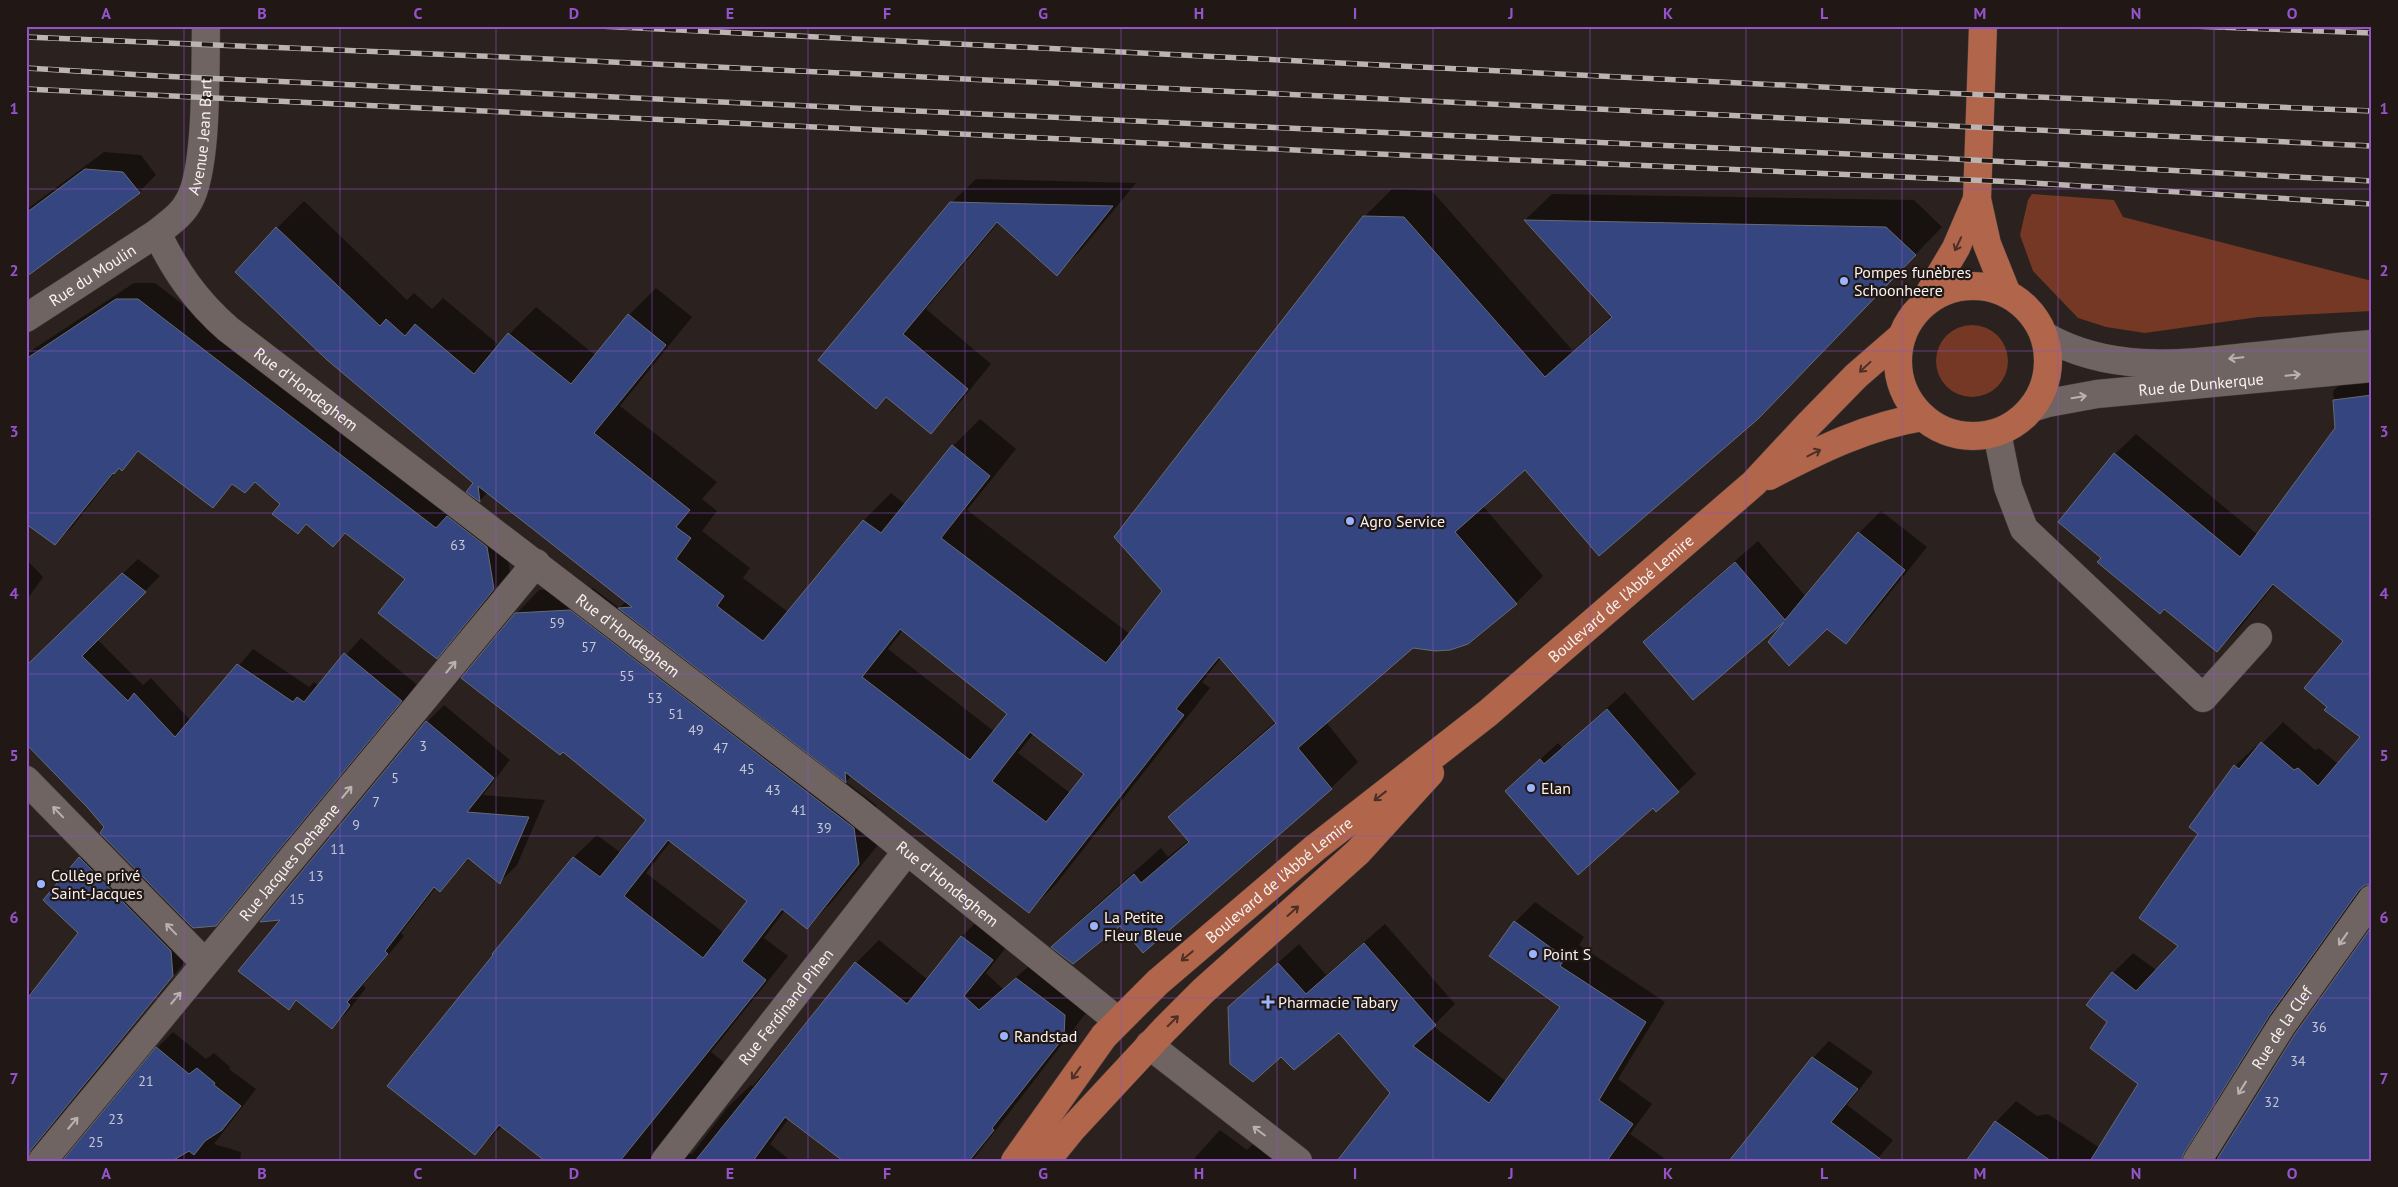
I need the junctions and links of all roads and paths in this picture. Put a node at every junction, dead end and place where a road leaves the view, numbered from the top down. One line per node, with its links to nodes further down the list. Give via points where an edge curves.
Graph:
1 (206, 26): 4 (street, Avenue Jean Bart, via 201,144 195,186 183,210)
2 (1983, 26): 3 (main road)
3 (1977, 199): 5 (main road, via 1992,260); 6 (main road, one-way to 6, via 1956,248)
4 (156, 232): 7 (street, Rue du Moulin); 16 (street, Rue d'Hondeghem, via 182,280 211,315)
5 (2007, 294): 6 (main road, via 1990,288 1962,286); 9 (main road, via 2030,312)
6 (1922, 306): 8 (main road)
7 (26, 318)
8 (1902, 336): 13 (main road, via 1898,353 1900,380 1906,396); 15 (main road, Boulevard de l'Abbé Lemire, one-way to 15, via 1843,389)
9 (2045, 336): 10 (street, Rue de Dunkerque, one-way to 9, via 2202,362 2151,364 2122,363 2086,355); 12 (main road, via 2049,361 2047,378)
10 (2372, 344)
11 (2372, 368): 12 (street, Rue de Dunkerque, one-way to 11, via 2097,394)
12 (2032, 408): 14 (main road, via 2012,426)
13 (1923, 417): 14 (main road, via 1945,431 1962,436); 15 (main road, Boulevard de l'Abbé Lemire, one-way to 13, via 1850,436 1890,423)
14 (1997, 433): 17 (street, via 2008,487 2024,529 2203,698)
15 (1754, 483): 18 (main road, Boulevard de l'Abbé Lemire)
16 (536, 564): 20 (street, Rue d'Hondeghem); 22 (street, Rue Jacques Dehaene, one-way to 16)
17 (2258, 637)
18 (1488, 713): 23 (main road, Boulevard de l'Abbé Lemire, one-way to 23, via 1315,848 1180,962); 24 (main road, Boulevard de l'Abbé Lemire, one-way to 18, via 1203,991 1358,852)
19 (26, 780): 22 (street, one-way to 19)
20 (908, 851): 23 (street, Rue d'Hondeghem); 26 (street, Rue Ferdinand Pihen)
21 (2372, 899): 30 (street, Rue de la Clef, one-way to 30, via 2282,1025)
22 (205, 963): 25 (street, Rue Jacques Dehaene, one-way to 22)
23 (1118, 1021): 27 (main road, Boulevard de l'Abbé Lemire, one-way to 27, via 1090,1054)
24 (1149, 1045): 28 (main road, Boulevard de l'Abbé Lemire); 29 (street, one-way to 24)
25 (42, 1161)
26 (665, 1161)
27 (1014, 1161)
28 (1046, 1161)
29 (1298, 1161)
30 (2197, 1161)

